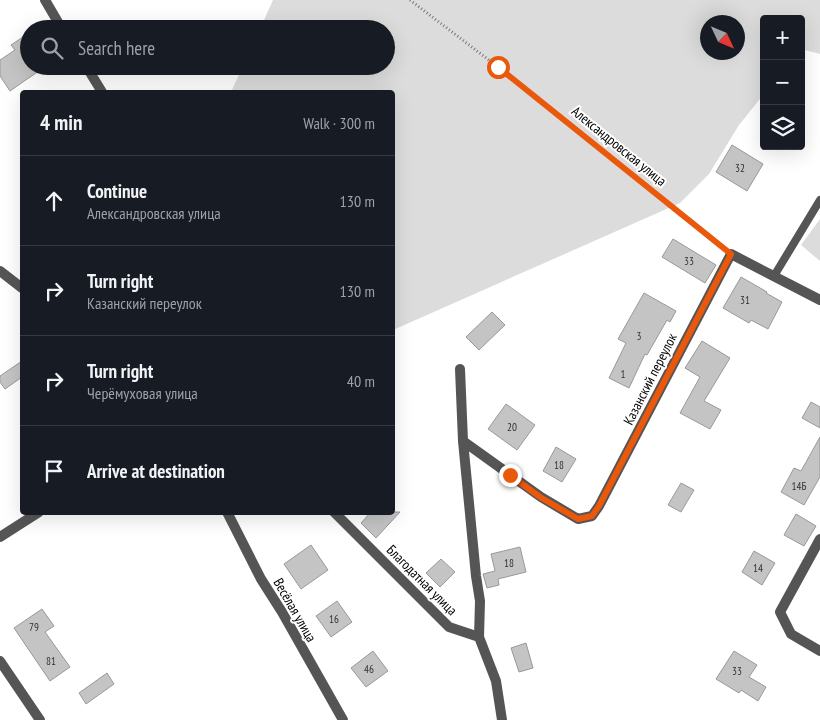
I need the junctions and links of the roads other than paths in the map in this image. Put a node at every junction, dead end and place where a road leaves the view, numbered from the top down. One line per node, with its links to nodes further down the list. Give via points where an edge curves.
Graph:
1 (45, 0): 2 (street)
2 (57, 20)
3 (92, 75): 4 (street)
4 (101, 90)
5 (820, 200): 7 (lane)
6 (0, 271): 8 (street)
7 (774, 276): 9 (street); 11 (street, Казанский переулок, via 731,254 592,516 578,519 540,497)
8 (20, 286)
9 (820, 300)
10 (460, 369): 11 (street)
11 (462, 441): 17 (street, via 480,601)
12 (34, 515): 15 (street)
13 (229, 515): 21 (street, Весёлая улица, via 261,579)
14 (337, 515): 17 (street, Благодатная улица, via 449,627)
15 (0, 537)
16 (820, 539): 18 (street, via 780,612 791,634)
17 (479, 636): 22 (street, via 496,681)
18 (820, 651)
19 (0, 661): 20 (street)
20 (40, 720)
21 (343, 720)
22 (502, 720)

